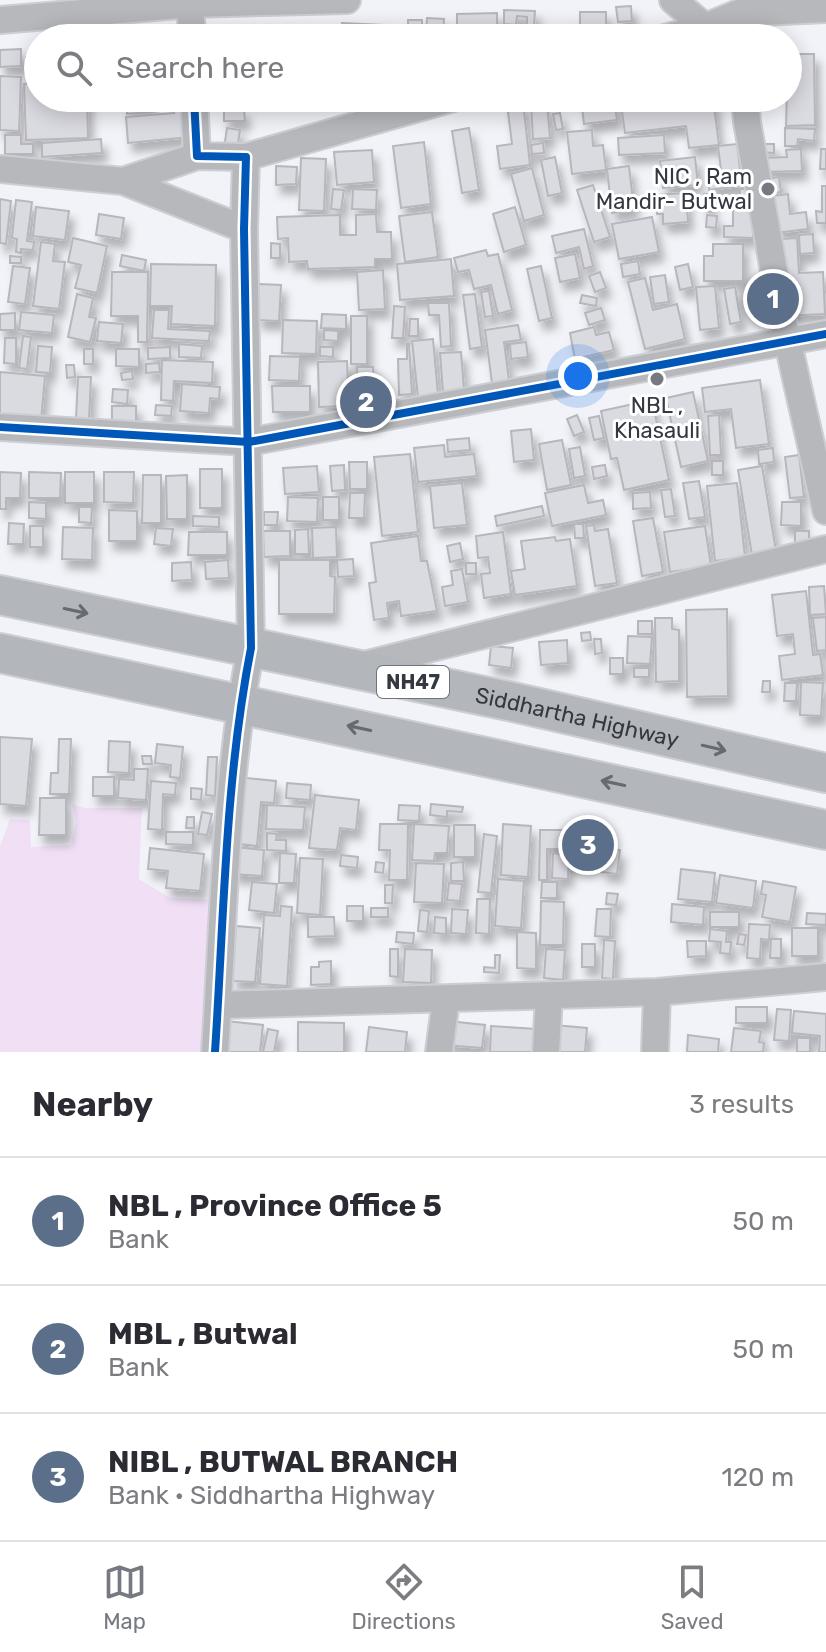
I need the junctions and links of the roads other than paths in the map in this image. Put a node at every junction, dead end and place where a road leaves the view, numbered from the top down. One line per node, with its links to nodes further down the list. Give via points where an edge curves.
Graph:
1 (347, 0): 4 (street)
2 (673, 0): 8 (street)
3 (705, 0): 9 (street)
4 (190, 2): 6 (street); 7 (street)
5 (826, 9): 10 (street)
6 (0, 20)
7 (191, 24)
8 (701, 24)
9 (705, 24)
10 (745, 24)
11 (195, 112): 14 (street)
12 (404, 112): 15 (street)
13 (746, 112): 20 (street)
14 (197, 156): 15 (street); 17 (street)
15 (246, 157): 18 (street)
16 (0, 169): 17 (street)
17 (123, 181): 18 (street)
18 (244, 229): 22 (street)
19 (826, 334): 20 (street)
20 (789, 341): 22 (street); 23 (street)
21 (0, 427): 22 (street)
22 (249, 442): 26 (street)
23 (826, 511)
24 (826, 549): 28 (street)
25 (0, 595): 26 (highway, Siddhartha Highway / NH47, one-way to 26)
26 (251, 648): 28 (highway, Siddhartha Highway / NH47); 29 (street)
27 (0, 653): 29 (highway)
28 (349, 668): 30 (highway, Siddhartha Highway / NH47, one-way to 30)
29 (240, 703): 31 (highway, one-way to 29); 36 (street)
30 (826, 773)
31 (826, 830)
32 (826, 977): 33 (street)
33 (657, 992): 34 (street); 40 (street)
34 (549, 996): 35 (street); 39 (street)
35 (446, 1000): 36 (street); 38 (street)
36 (218, 1005): 37 (street)
37 (215, 1052)
38 (439, 1052)
39 (546, 1052)
40 (655, 1052)

